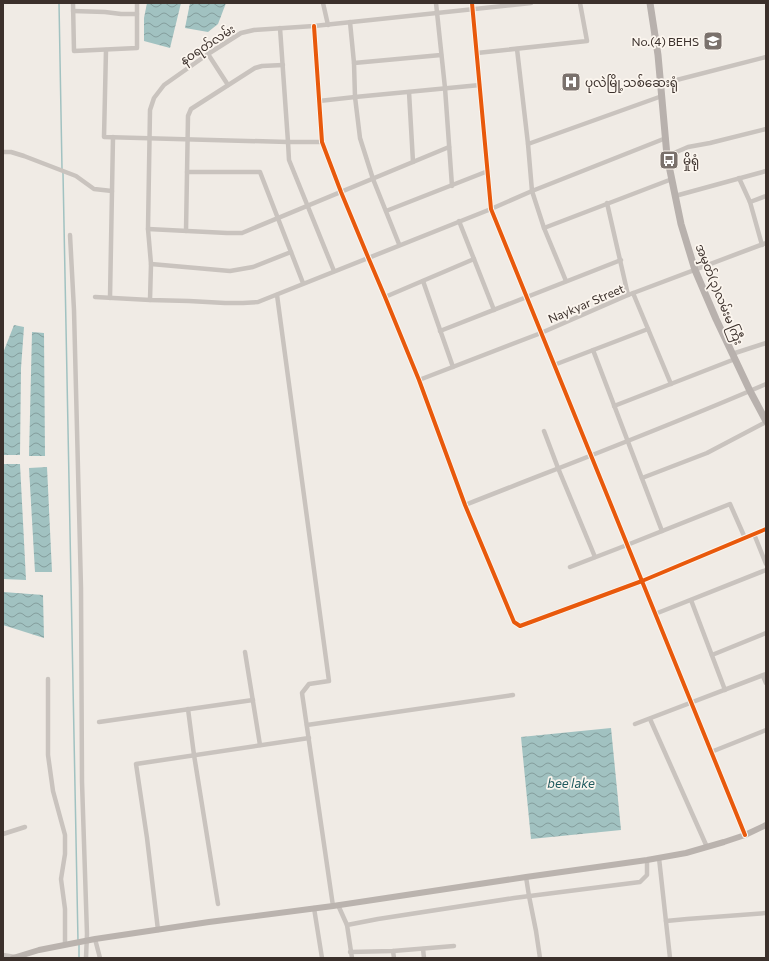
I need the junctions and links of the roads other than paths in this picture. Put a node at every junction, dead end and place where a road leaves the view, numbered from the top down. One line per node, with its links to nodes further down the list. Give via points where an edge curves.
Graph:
1 (73, 3): 10 (street)
2 (137, 3): 12 (street)
3 (323, 3): 14 (street)
4 (436, 3): 11 (street)
5 (472, 3): 9 (street)
6 (531, 3): 9 (street, နဝရတ်လမ်း)
7 (580, 3): 17 (street, via 587,41)
8 (650, 3): 25 (main road, အမှတ်(၃)လမ်းမ ကြီး)
9 (473, 10): 11 (street, နဝရတ်လမ်း); 19 (street)
10 (73, 11): 12 (street); 18 (street, via 74,51)
11 (438, 13): 13 (street, နဝရတ်လမ်း); 21 (street)
12 (137, 14): 18 (street, via 137,48)
13 (350, 22): 14 (street, နဝရတ်လမ်း); 23 (street)
14 (328, 25): 15 (street, နဝရတ်လမ်း)
15 (314, 26): 16 (street, နဝရတ်လမ်း); 32 (street)
16 (280, 28): 20 (street, နဝရတ်လမ်း, via 240,33); 24 (street)
17 (517, 49): 19 (street); 40 (street)
18 (106, 50): 34 (street, via 104,137)
19 (477, 53): 26 (street)
20 (208, 54): 27 (street); 35 (street, နဝရတ်လမ်း, via 164,85 154,98 150,110)
21 (441, 55): 23 (street); 28 (street)
22 (766, 57): 25 (street)
23 (354, 63): 31 (street)
24 (283, 65): 27 (street, via 255,68); 38 (street)
25 (661, 84): 30 (main road, အမှတ်(၃)လမ်းမ ကြီး)
26 (480, 85): 28 (street); 46 (street)
27 (228, 86): 37 (street, via 191,109 188,116)
28 (445, 88): 29 (street); 41 (street)
29 (409, 92): 31 (street); 44 (street)
30 (662, 96): 36 (main road, အမှတ်(၃)လမ်းမ ကြီး); 40 (street)
31 (355, 97): 32 (street); 50 (street, via 360,138)
32 (319, 101): 39 (street)
33 (766, 129): 43 (street, via 688,147)
34 (113, 137): 35 (street); 52 (street)
35 (149, 138): 37 (street); 65 (street, နဝရတ်လမ်း)
36 (666, 138): 43 (main road, အမှတ်(၃)လမ်းမ ကြီး); 53 (street)
37 (187, 139): 38 (street); 47 (street)
38 (288, 142): 39 (street); 59 (street, via 289,160)
39 (322, 142): 54 (street)
40 (528, 144): 53 (street)
41 (449, 147): 44 (street); 51 (street)
42 (3, 152): 52 (street, via 24,156 76,176 94,189)
43 (668, 156): 48 (main road, အမှတ်(၃)လမ်းမ ကြီး)
44 (413, 162): 50 (street)
45 (766, 170): 49 (street)
46 (488, 171): 51 (street); 60 (street)
47 (187, 172): 62 (street, via 260,172); 66 (street)
48 (672, 178): 55 (main road, အမှတ်(၃)လမ်းမ ကြီး); 58 (street)
49 (739, 178): 55 (street); 57 (street)
50 (373, 179): 54 (street); 61 (street)
51 (452, 186): 61 (street)
52 (112, 191): 85 (street)
53 (532, 191): 60 (street); 64 (street)
54 (341, 192): 59 (street); 71 (street)
55 (675, 196): 76 (main road, အမှတ်(၃)လမ်းမ ကြီး)
56 (766, 196): 57 (street)
57 (750, 202): 69 (street)
58 (607, 203): 64 (street); 73 (street)
59 (308, 205): 62 (street); 75 (street)
60 (491, 209): 63 (street); 84 (street)
61 (386, 211): 68 (street)
62 (278, 218): 66 (street, via 242,233); 70 (street)
63 (459, 221): 68 (street); 72 (street)
64 (544, 228): 78 (street)
65 (148, 229): 66 (street); 74 (street, နဝရတ်လမ်း)
66 (186, 231)
67 (70, 235): 158 (street, via 81,588)
68 (399, 244): 71 (street)
69 (764, 244): 76 (street, Naykyar Street)
70 (291, 252): 74 (street, via 253,267 230,271); 79 (street)
71 (368, 257): 75 (street); 86 (street)
72 (474, 259): 77 (street); 88 (street)
73 (620, 260): 78 (street); 82 (street)
74 (150, 264): 87 (street, နဝရတ်လမ်း)
75 (334, 270): 79 (street)
76 (695, 270): 80 (street, Naykyar Street); 94 (main road, အမှတ်(၃)လမ်းမ ကြီး)
77 (423, 281): 86 (street); 90 (street)
78 (566, 281): 84 (street)
79 (303, 283): 81 (street)
80 (633, 293): 82 (street, Naykyar Street); 89 (street)
81 (277, 295): 87 (street, via 258,302 243,303); 135 (street, via 328,681 309,684 302,693)
82 (628, 295): 91 (street, Naykyar Street)
83 (95, 297): 85 (street)
84 (526, 297): 88 (street); 91 (street)
85 (110, 298): 87 (street)
86 (385, 298): 97 (street)
87 (150, 300)
88 (494, 310): 90 (street)
89 (648, 329): 93 (street); 98 (street)
90 (440, 331): 96 (street)
91 (541, 333): 95 (street); 96 (street, Naykyar Street)
92 (766, 343): 94 (street)
93 (593, 350): 95 (street); 101 (street)
94 (734, 356): 98 (street); 100 (main road, အမှတ်(၃)လမ်းမ ကြီး)
95 (554, 365): 105 (street)
96 (453, 367): 97 (street, Naykyar Street)
97 (418, 380): 108 (street)
98 (670, 384): 101 (street)
99 (766, 384): 100 (street)
100 (750, 391): 102 (main road, အမှတ်(၃)လမ်းမ ကြီး); 104 (street)
101 (614, 406): 104 (street)
102 (766, 422): 107 (street, via 706,453)
103 (544, 431): 106 (street)
104 (628, 440): 105 (street); 107 (street)
105 (591, 456): 106 (street); 113 (street)
106 (558, 468): 108 (street); 114 (street)
107 (642, 478): 110 (street)
108 (465, 505): 118 (street, via 514,622 520,626)
109 (766, 529): 111 (street)
110 (662, 531): 112 (street, via 730,504); 113 (street)
111 (754, 534): 112 (street); 115 (street)
112 (745, 538): 118 (street)
113 (627, 545): 114 (street); 118 (street)
114 (595, 557): 116 (street)
115 (766, 564)
116 (570, 567)
117 (766, 570): 119 (street)
118 (642, 581): 120 (street)
119 (691, 600): 120 (street); 123 (street)
120 (655, 614): 130 (street)
121 (766, 633): 123 (street)
122 (245, 652): 129 (street)
123 (712, 655): 127 (street)
124 (764, 675): 126 (street); 127 (street)
125 (48, 679): 159 (street, via 48,755 53,791 65,835 61,879)
126 (766, 683)
127 (725, 690): 130 (street)
128 (513, 695): 135 (street)
129 (253, 700): 131 (street); 138 (street)
130 (691, 703): 132 (street); 139 (street)
131 (188, 709): 133 (street); 140 (street)
132 (650, 719): 134 (street); 145 (street)
133 (99, 722)
134 (635, 724)
135 (307, 725): 137 (street)
136 (766, 730): 139 (street)
137 (309, 738): 138 (street); 151 (street)
138 (260, 745): 140 (street)
139 (711, 752): 144 (street)
140 (194, 755): 150 (street); 156 (street, via 136,764)
141 (766, 825): 144 (street)
142 (25, 827): 143 (street)
143 (3, 834)
144 (745, 834): 145 (street)
145 (707, 847): 146 (street)
146 (659, 858): 147 (street); 154 (street)
147 (647, 860): 148 (street); 149 (street, via 647,875 640,882)
148 (526, 877): 149 (street); 151 (street)
149 (529, 896): 155 (street); 172 (street)
150 (218, 904)
151 (336, 905): 152 (street); 155 (street)
152 (314, 908): 156 (street); 168 (street)
153 (766, 913): 154 (street)
154 (666, 921): 173 (street)
155 (347, 925): 163 (street)
156 (158, 930): 157 (street)
157 (95, 939): 158 (street); 167 (street)
158 (86, 940): 159 (street); 166 (street)
159 (65, 945): 165 (street)
160 (454, 946): 161 (street)
161 (423, 949): 162 (street); 171 (street)
162 (393, 951): 163 (street); 170 (street)
163 (350, 952): 169 (street)
164 (3, 955): 165 (street)
165 (14, 958)
166 (86, 958)
167 (100, 958)
168 (322, 958)
169 (352, 958)
170 (394, 958)
171 (424, 958)
172 (540, 958)
173 (670, 958)

